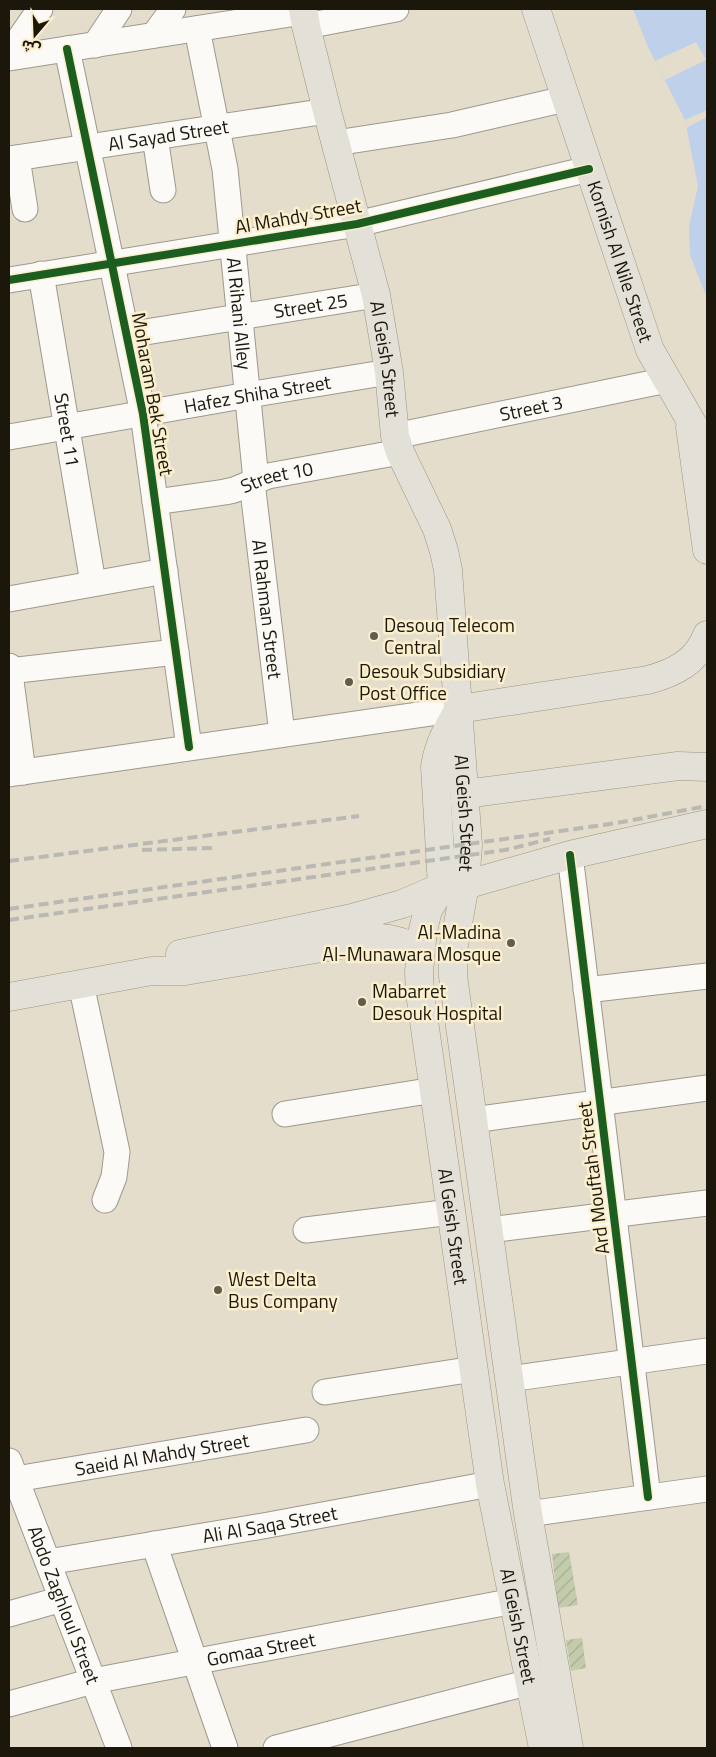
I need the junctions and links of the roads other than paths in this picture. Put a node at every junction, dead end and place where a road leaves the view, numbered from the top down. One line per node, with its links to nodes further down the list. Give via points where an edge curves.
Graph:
1 (40, 9): 12 (street)
2 (119, 9): 10 (street)
3 (173, 9): 9 (street)
4 (396, 9): 7 (street)
5 (536, 9): 14 (main road, Kornish Al Nile Street)
6 (224, 16): 7 (street); 8 (street)
7 (304, 16): 15 (main road, Al Geish Street)
8 (197, 28): 9 (street); 16 (street, Al Rihani Alley)
9 (154, 35): 10 (street)
10 (95, 44): 11 (street)
11 (67, 49): 13 (street); 19 (street, Moharam Bek Street)
12 (9, 54)
13 (9, 58)
14 (565, 99): 18 (street, via 438,128); 21 (main road, Kornish Al Nile Street)
15 (327, 111): 16 (street, Al Sayad Street); 18 (main road, Al Geish Street)
16 (216, 128): 17 (street, Al Sayad Street); 25 (street, Al Rihani Alley, via 225,169)
17 (155, 137): 19 (street, Al Sayad Street); 22 (street)
18 (336, 143): 24 (main road, Al Geish Street)
19 (88, 147): 20 (street, Al Sayad Street); 26 (street, Moharam Bek Street)
20 (13, 158): 23 (street)
21 (589, 168): 24 (street, Al Mahdy Street); 33 (main road, Kornish Al Nile Street, via 650,350)
22 (163, 190)
23 (25, 209)
24 (357, 224): 25 (street, Al Mahdy Street); 29 (main road, Al Geish Street)
25 (233, 244): 26 (street, Al Mahdy Street); 30 (street, Al Rihani Alley)
26 (112, 263): 27 (street, Al Mahdy Street); 31 (street, Moharam Bek Street)
27 (41, 274): 28 (street, Al Mahdy Street); 37 (street, Street 11)
28 (9, 280)
29 (376, 295): 30 (street, Street 25); 32 (main road, Al Geish Street)
30 (240, 317): 31 (street, Street 25); 34 (street, Al Rihani Alley)
31 (127, 335): 36 (street, Moharam Bek Street)
32 (389, 372): 34 (street, Hafez Shiha Street); 39 (main road, Al Geish Street)
33 (667, 380): 35 (main road, Kornish Al Nile Street); 39 (street, Street 3)
34 (248, 395): 36 (street, Hafez Shiha Street); 41 (street, Al Rihani Alley)
35 (687, 412): 40 (main road, Kornish Al Nile Street); 43 (main road)
36 (143, 414): 37 (street, Hafez Shiha Street); 42 (street, Moharam Bek Street)
37 (67, 427): 38 (street, Hafez Shiha Street); 45 (street, Street 11)
38 (9, 438)
39 (398, 444): 41 (street, Street 10); 51 (main road, Al Geish Street, via 444,551)
40 (707, 449)
41 (254, 481): 42 (street, Street 10, via 225,492); 52 (street, Al Rahman Street)
42 (155, 502): 44 (street, Moharam Bek Street)
43 (707, 550)
44 (165, 571): 45 (street); 48 (street, Moharam Bek Street)
45 (93, 584): 46 (street)
46 (9, 598)
47 (707, 635): 51 (main road, via 690,660 671,674)
48 (176, 652): 50 (street); 53 (street, Moharam Bek Street)
49 (9, 666): 50 (street)
50 (9, 671): 55 (street)
51 (458, 708): 52 (street); 56 (main road, Al Geish Street); 59 (main road, Al Geish Street, via 440,742 435,767)
52 (282, 734): 53 (street)
53 (189, 747): 55 (street)
54 (707, 767): 56 (main road, via 678,766)
55 (16, 773)
56 (465, 794): 59 (main road, Al Geish Street, via 468,845)
57 (707, 824): 58 (main road)
58 (570, 855): 59 (main road); 64 (street, Ard Mouftah Street)
59 (453, 886): 60 (main road, Al Geish Street, via 428,910); 61 (main road, via 352,918 180,954); 70 (main road, Al Geish Street, via 452,964)
60 (420, 951): 61 (main road, via 401,942 381,938 185,971); 67 (main road, Al Geish Street, via 420,993)
61 (152, 971): 63 (main road)
62 (707, 976): 64 (street)
63 (81, 984): 65 (main road); 71 (street, via 117,1152 114,1177)
64 (586, 990): 68 (street, Ard Mouftah Street)
65 (9, 997)
66 (707, 1088): 68 (street)
67 (434, 1090): 69 (street); 73 (main road, Al Geish Street)
68 (600, 1103): 70 (street); 74 (street, Ard Mouftah Street)
69 (284, 1114)
70 (473, 1120): 76 (main road, Al Geish Street)
71 (105, 1200)
72 (707, 1203): 74 (street)
73 (451, 1212): 75 (street); 79 (main road, Al Geish Street)
74 (614, 1214): 76 (street); 80 (street, Ard Mouftah Street)
75 (306, 1230)
76 (488, 1230): 77 (main road, Al Geish Street)
77 (504, 1342): 79 (main road); 81 (main road, Al Geish Street)
78 (707, 1351): 80 (street)
79 (472, 1358): 82 (street); 85 (main road, Al Geish Street)
80 (632, 1361): 81 (street); 87 (street, Ard Mouftah Street)
81 (509, 1379): 88 (main road, Al Geish Street)
82 (326, 1392)
83 (306, 1430): 84 (street, Saeid Al Mahdy Street)
84 (12, 1470): 90 (street, Abdo Zaghloul Street)
85 (490, 1484): 89 (street, Ali Al Saqa Street); 92 (main road, Al Geish Street)
86 (707, 1489): 87 (street)
87 (648, 1497): 88 (street)
88 (528, 1514): 94 (main road, Al Geish Street)
89 (154, 1544): 90 (street, Ali Al Saqa Street); 95 (street)
90 (48, 1562): 91 (street, Abdo Zaghloul Street)
91 (62, 1599): 93 (street); 96 (street, Abdo Zaghloul Street)
92 (516, 1612): 94 (main road); 95 (street, Gomaa Street); 97 (main road, Al Geish Street)
93 (9, 1614)
94 (547, 1618): 103 (main road, Al Geish Street)
95 (194, 1660): 96 (street, Gomaa Street); 100 (street)
96 (93, 1680): 98 (street, Gomaa Street); 99 (street, Abdo Zaghloul Street)
97 (530, 1682): 101 (street); 102 (main road, Al Geish Street)
98 (9, 1704)
99 (119, 1748)
100 (225, 1748)
101 (276, 1748)
102 (543, 1748)
103 (570, 1748)

